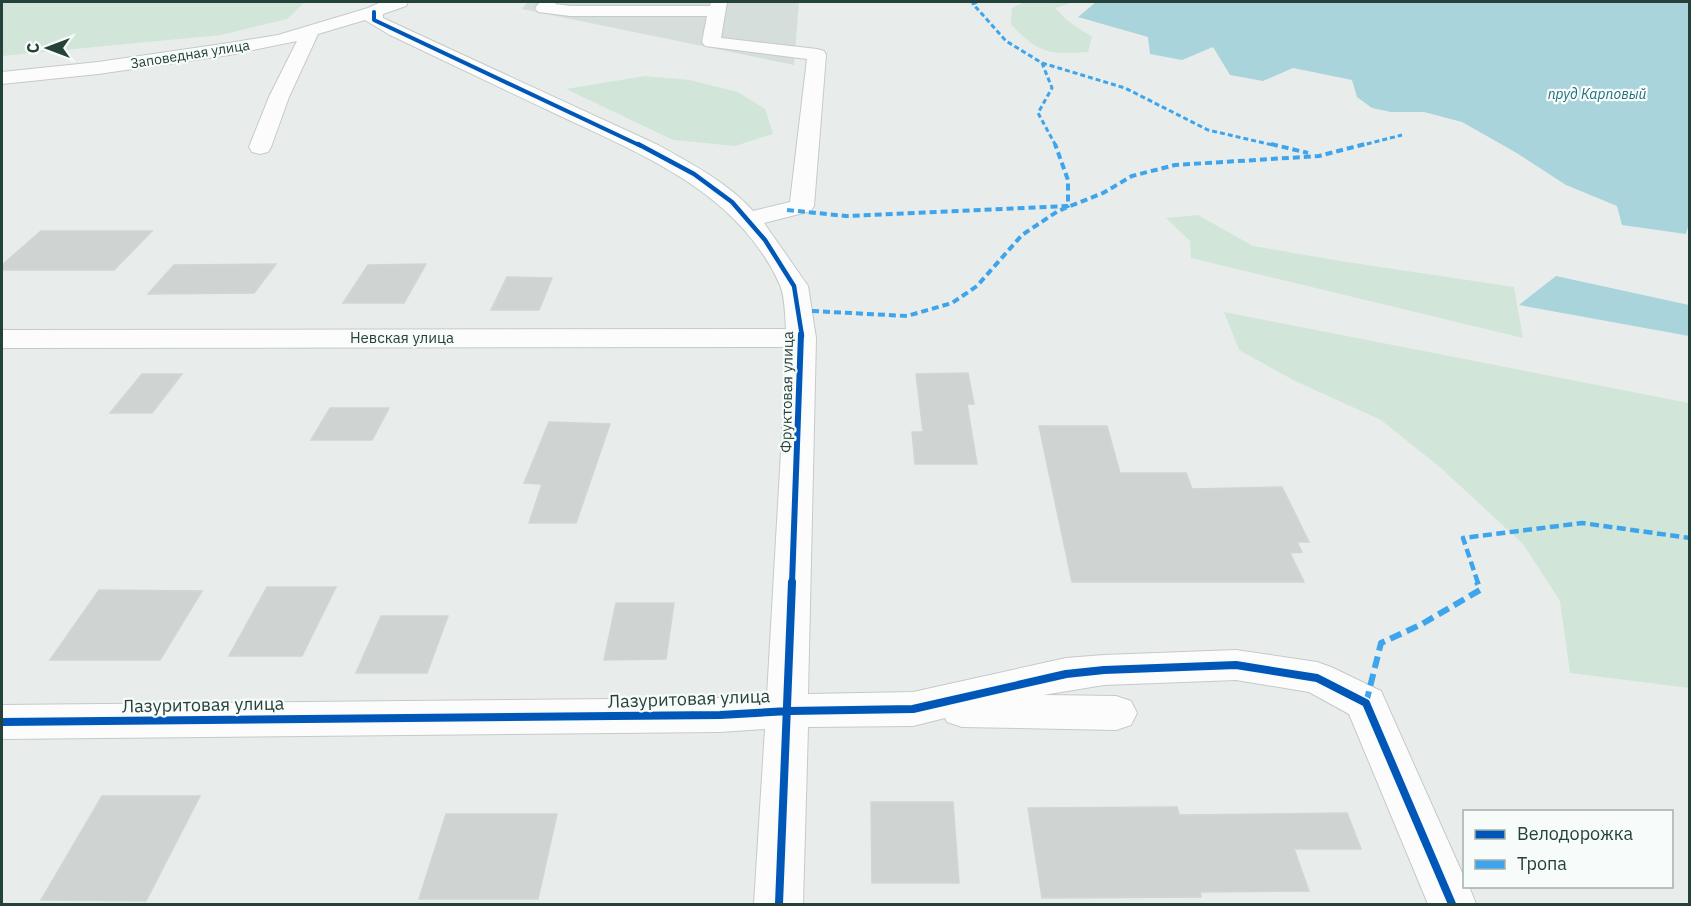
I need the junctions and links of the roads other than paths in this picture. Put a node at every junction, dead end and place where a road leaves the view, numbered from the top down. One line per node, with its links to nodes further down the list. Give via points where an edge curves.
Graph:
1 (548, 2): 2 (street, via 544,8 570,11)
2 (718, 6): 7 (street, via 711,42 817,55 802,206)
3 (387, 7): 4 (street, Заповедная улица); 7 (street, Фруктовая улица, via 374,20 650,150 694,174 732,202)
4 (311, 30): 5 (street, Заповедная улица, via 229,49); 6 (street)
5 (2, 78)
6 (260, 147)
7 (748, 220): 8 (street, Фруктовая улица, via 794,286)
8 (802, 338): 9 (street, Невская улица); 11 (street, Фруктовая улица)
9 (2, 339)
10 (913, 709): 11 (street, Лазуритовая улица); 12 (street); 15 (street, Лазуритовая улица, via 1066,674 1104,670 1236,665 1317,678 1366,703)
11 (789, 711): 13 (street, Лазуритовая улица, via 720,716); 14 (street, Фруктовая улица)
12 (1116, 714)
13 (2, 722)
14 (779, 904)
15 (1452, 904)

